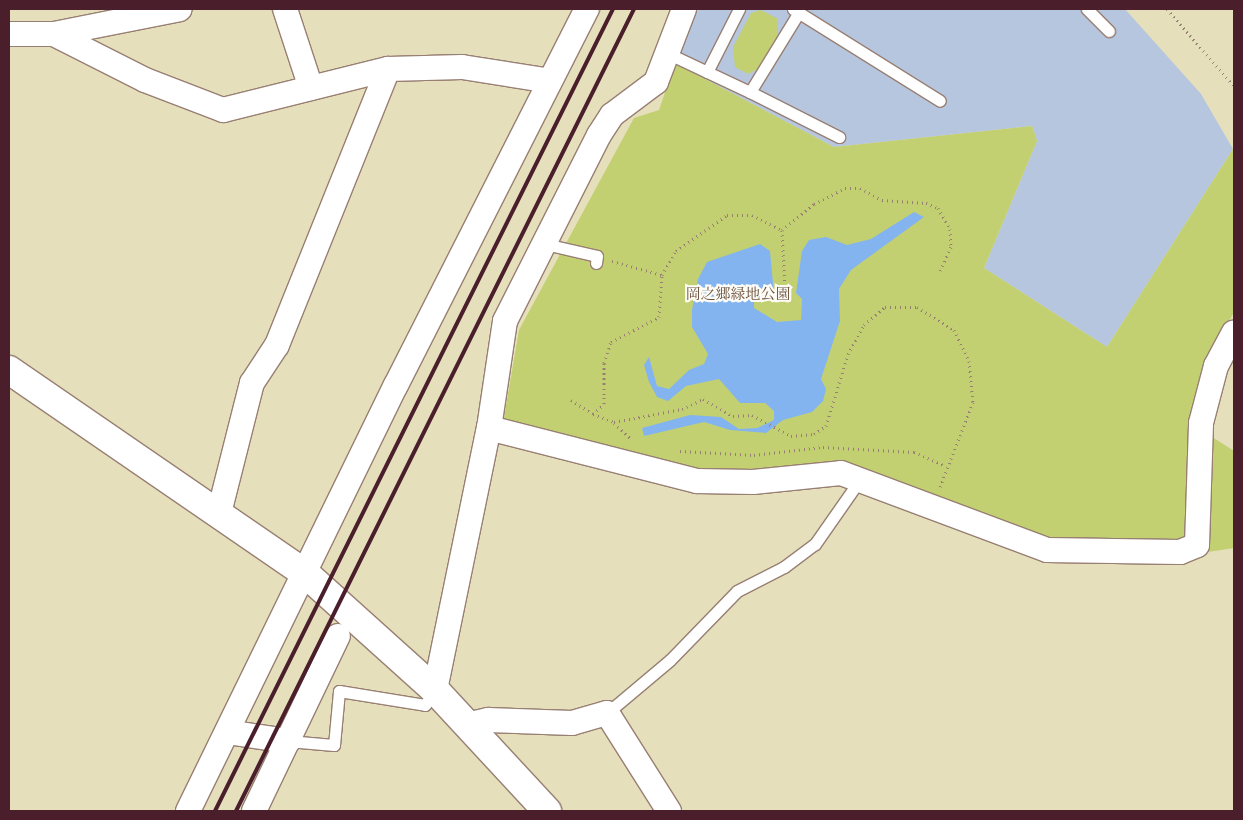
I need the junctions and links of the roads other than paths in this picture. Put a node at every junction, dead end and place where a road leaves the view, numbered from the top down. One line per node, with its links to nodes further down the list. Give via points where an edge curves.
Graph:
1 (180, 9): 8 (street)
2 (285, 9): 16 (street)
3 (587, 9): 15 (street)
4 (684, 9): 12 (street)
5 (739, 9): 14 (lane)
6 (1088, 9): 9 (lane)
7 (796, 10): 17 (lane); 18 (lane)
8 (140, 12): 11 (street)
9 (1109, 31)
10 (9, 34): 11 (street)
11 (54, 34): 16 (street, via 144,80 223,110)
12 (666, 53): 14 (lane); 20 (street, via 656,82 612,115 599,135)
13 (388, 68): 15 (street, via 462,67); 16 (street); 26 (street, via 277,345 252,383)
14 (707, 72): 17 (lane)
15 (550, 81): 27 (street, via 396,385)
16 (311, 88)
17 (750, 92): 19 (lane)
18 (940, 101)
19 (839, 137)
20 (545, 244): 21 (lane); 24 (street, via 505,321)
21 (596, 260)
22 (1234, 332): 25 (street, via 1216,366 1201,423 1197,545 1180,552 1047,550)
23 (9, 370): 26 (street)
24 (489, 428): 25 (street, via 697,481 753,482 841,473); 29 (street)
25 (860, 481): 30 (lane, via 815,544 784,567 737,591 670,660)
26 (219, 513): 27 (street)
27 (306, 574): 29 (street); 32 (street)
28 (338, 636): 33 (street)
29 (435, 690): 31 (street); 33 (lane, via 425,705 339,691 334,745)
30 (607, 713): 31 (street, via 572,723 488,720); 37 (street)
31 (466, 725): 36 (street)
32 (227, 732): 33 (street); 34 (street)
33 (288, 741): 35 (street)
34 (188, 811)
35 (254, 811)
36 (546, 811)
37 (669, 811)

